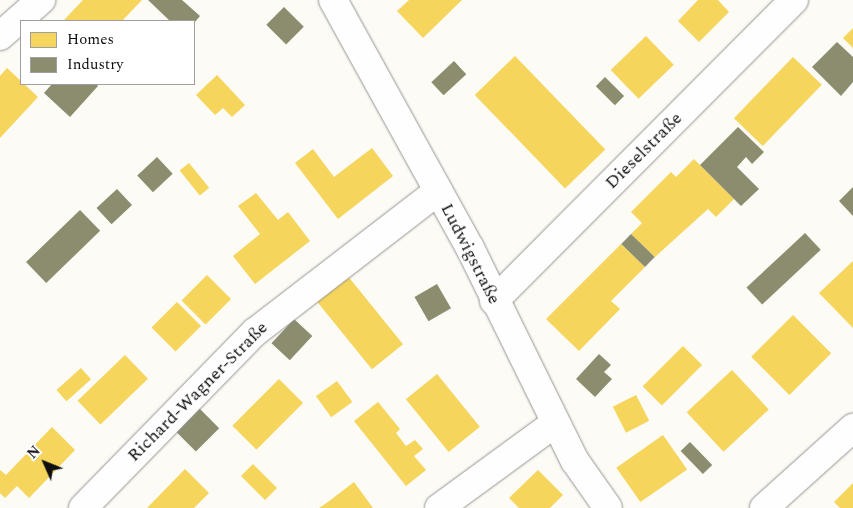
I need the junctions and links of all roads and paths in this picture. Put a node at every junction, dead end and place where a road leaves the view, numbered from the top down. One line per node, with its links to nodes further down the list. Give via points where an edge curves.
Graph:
1 (41, 0): 4 (street)
2 (333, 0): 5 (street, Ludwigstraße)
3 (794, 0): 6 (street, Dieselstraße)
4 (0, 36)
5 (438, 191): 6 (street, Ludwigstraße); 9 (street, Richard-Wagner-Straße, via 255,332)
6 (494, 302): 7 (street, Ludwigstraße)
7 (555, 424): 10 (street); 11 (street, Ludwigstraße)
8 (853, 428): 12 (street)
9 (83, 508)
10 (439, 508)
11 (608, 508)
12 (764, 508)

